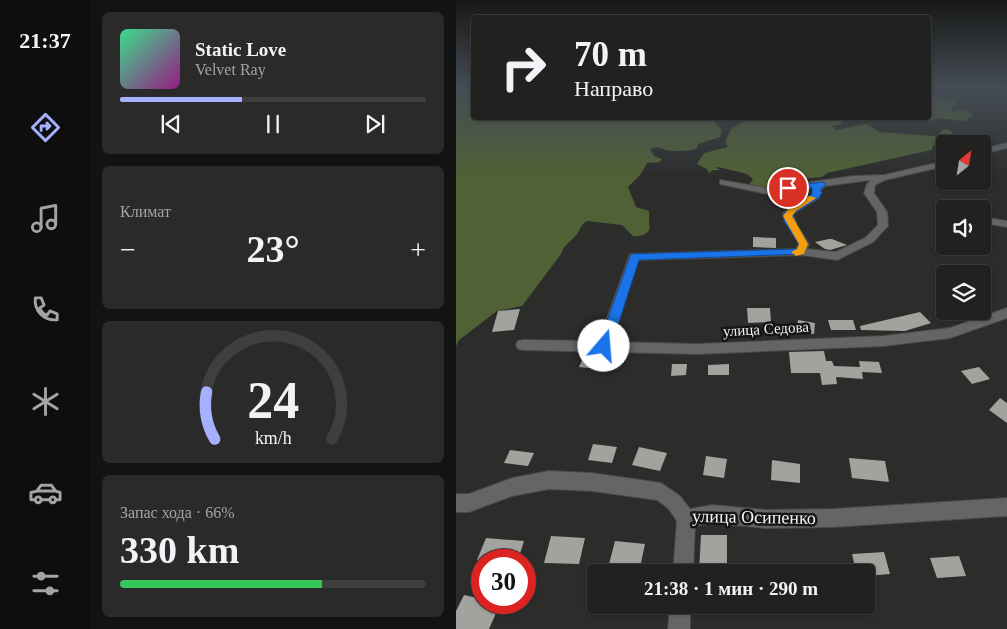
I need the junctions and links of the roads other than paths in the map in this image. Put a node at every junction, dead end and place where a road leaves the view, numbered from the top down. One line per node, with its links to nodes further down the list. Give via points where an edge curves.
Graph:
1 (1007, 145): 2 (street)
2 (991, 149)
3 (936, 165): 4 (street)
4 (894, 175): 6 (street); 9 (street, via 877,180 868,188 884,219 875,236 840,255)
5 (723, 182): 6 (street, via 766,191)
6 (822, 184): 9 (street, via 816,189 816,196 788,213 788,221 804,244)
7 (991, 221): 8 (street)
8 (1007, 224)
9 (800, 252): 12 (street, via 635,257)
10 (1007, 313): 12 (street, улица Седова, via 950,333 884,341 698,349)
11 (523, 345): 12 (street, улица Седова)
12 (604, 346)
13 (456, 503): 15 (street, улица Осипенко, via 469,503 512,487 549,480 592,482 661,492 674,502)
14 (1007, 507): 15 (street, улица Осипенко, via 833,518 766,519 712,514)
15 (686, 519): 16 (street)
16 (683, 564)
17 (680, 614): 18 (street)
18 (679, 629)

